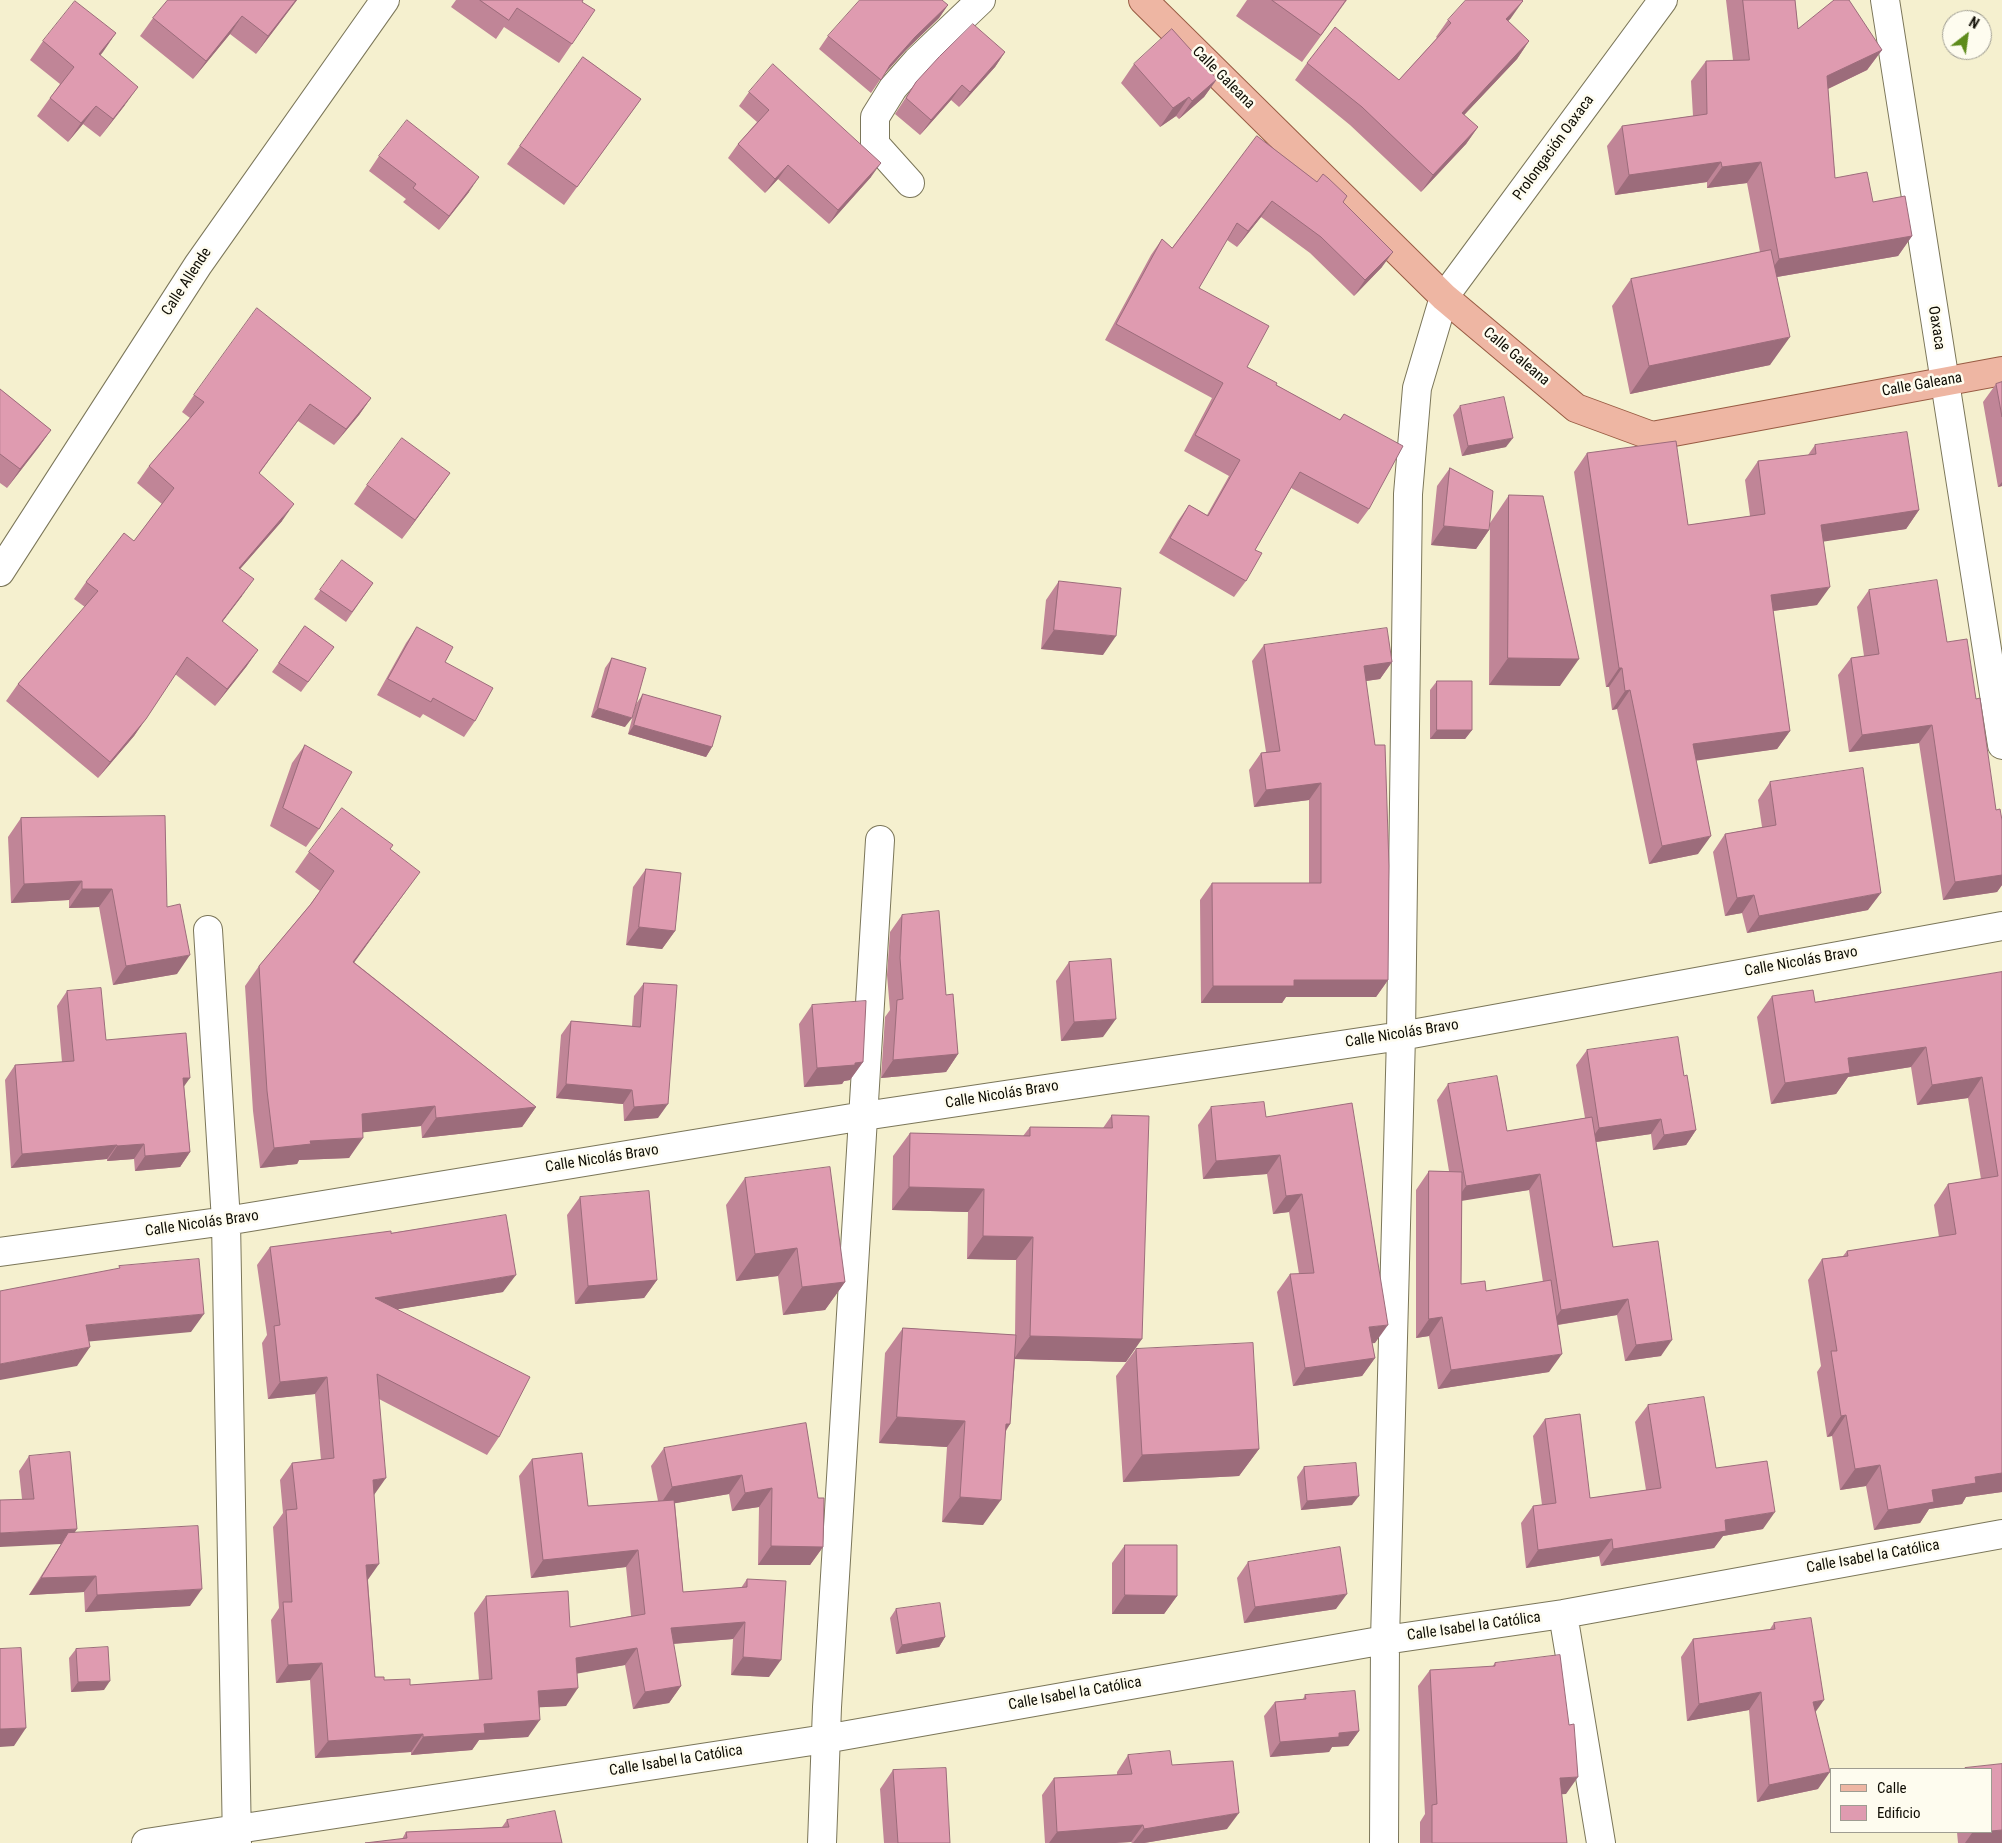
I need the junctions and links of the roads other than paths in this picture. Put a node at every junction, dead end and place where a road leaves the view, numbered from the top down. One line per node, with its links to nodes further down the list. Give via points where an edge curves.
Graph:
1 (385, 0): 10 (street, Calle Allende, via 198,265)
2 (980, 0): 6 (street, via 917,61 893,88 875,117 875,144)
3 (1143, 0): 7 (main road, Calle Galeana)
4 (1663, 0): 7 (street, Prolongación Oaxaca)
5 (1885, 0): 9 (street, Oaxaca)
6 (910, 183)
7 (1444, 297): 9 (main road, Calle Galeana, via 1576,408 1652,436); 15 (street, via 1418,388 1408,494)
8 (2002, 370): 9 (main road, Calle Galeana)
9 (1944, 380): 11 (street, Oaxaca)
10 (0, 572)
11 (2002, 745)
12 (880, 840): 16 (street)
13 (2002, 926): 15 (street, Calle Nicolás Bravo)
14 (208, 930): 17 (street)
15 (1401, 1036): 16 (street, Calle Nicolás Bravo); 21 (street)
16 (864, 1116): 17 (street, Calle Nicolás Bravo); 22 (street)
17 (226, 1221): 18 (street, Calle Nicolás Bravo); 23 (street)
18 (0, 1252)
19 (2002, 1534): 20 (street, Calle Isabel la Católica)
20 (1563, 1614): 21 (street, Calle Isabel la Católica); 27 (street)
21 (1385, 1640): 22 (street, Calle Isabel la Católica); 26 (street)
22 (825, 1739): 23 (street, Calle Isabel la Católica); 25 (street)
23 (236, 1836): 24 (street, Calle Isabel la Católica)
24 (146, 1843)
25 (822, 1843)
26 (1384, 1843)
27 (1601, 1843)

